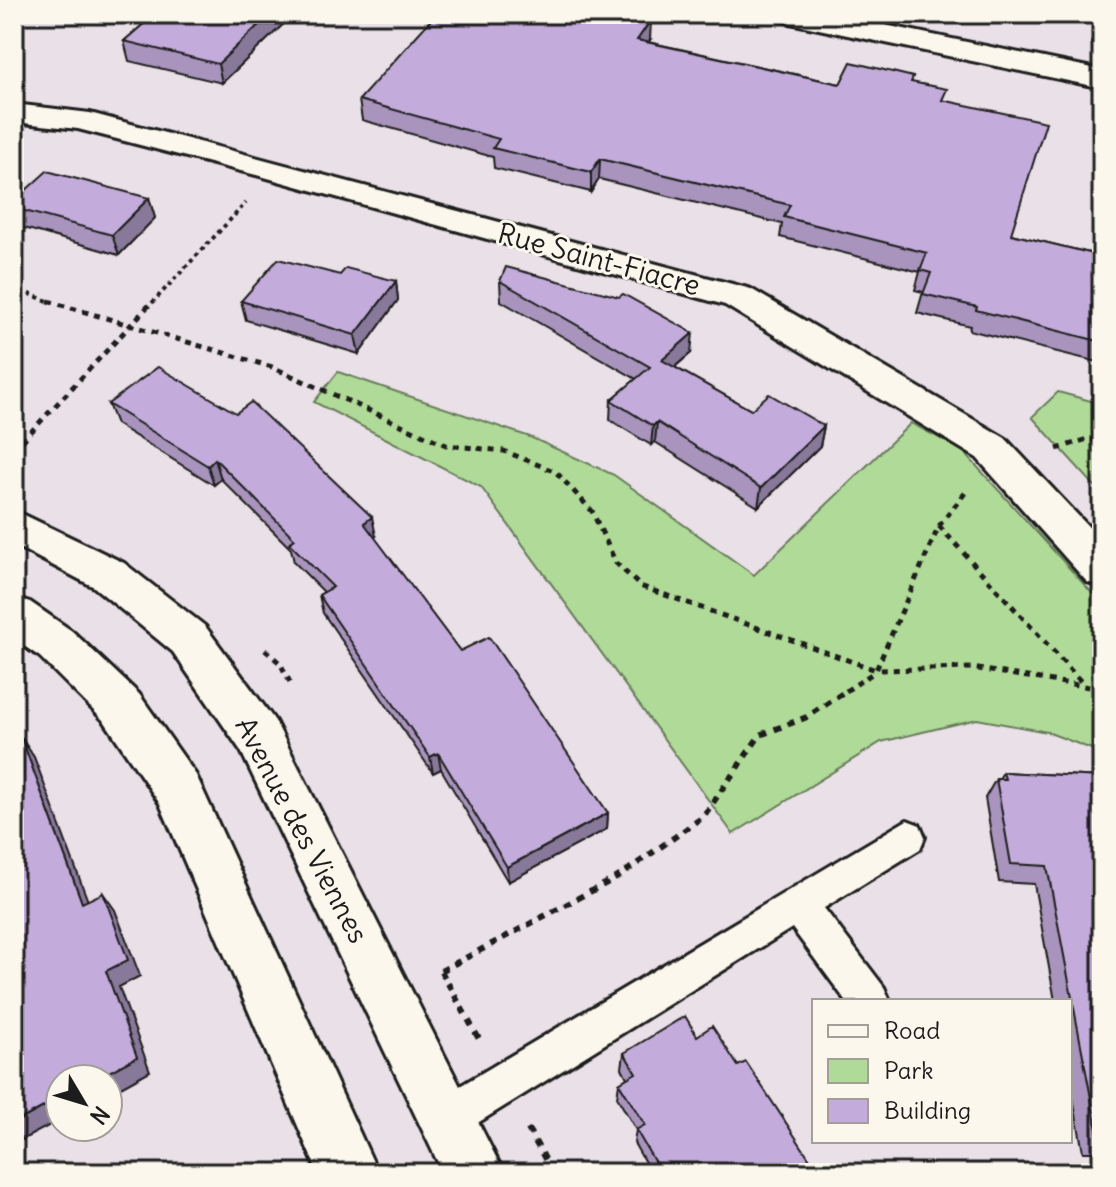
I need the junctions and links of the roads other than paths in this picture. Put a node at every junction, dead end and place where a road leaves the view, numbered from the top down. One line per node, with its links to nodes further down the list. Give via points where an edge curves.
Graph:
1 (790, 14): 2 (street)
2 (1102, 79)
3 (14, 113): 5 (street, Rue Saint-Fiacre, via 79,120 276,170 738,297 991,448)
4 (14, 526): 10 (street, Avenue des Viennes, via 109,575 189,639 258,736)
5 (1102, 570)
6 (14, 615): 11 (street, via 56,644 122,708 179,791)
7 (907, 837): 8 (lane)
8 (797, 904): 9 (lane); 10 (lane)
9 (868, 999)
10 (448, 1117): 12 (street, Avenue des Viennes)
11 (348, 1173)
12 (474, 1173)

